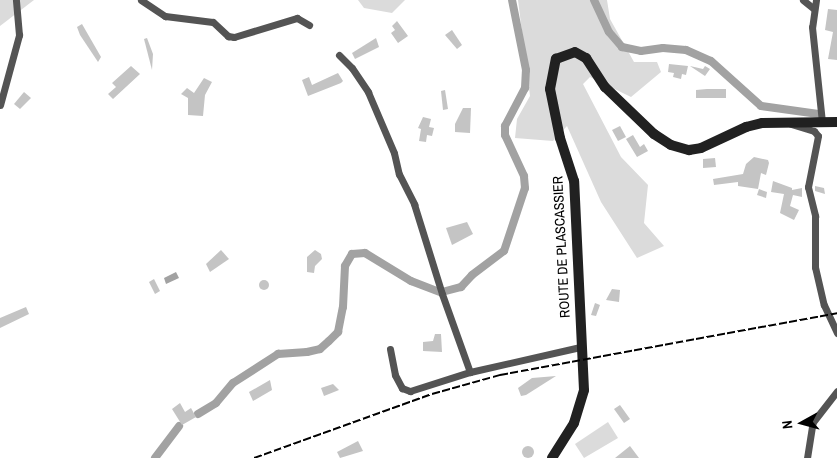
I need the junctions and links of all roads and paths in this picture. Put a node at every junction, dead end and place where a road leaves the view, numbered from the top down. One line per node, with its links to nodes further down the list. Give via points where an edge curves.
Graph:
1 (16, 0): 8 (street, via 20,35)
2 (141, 0): 6 (street, via 165,16 212,22 234,38 297,18)
3 (803, 0): 5 (street)
4 (816, 0): 5 (street)
5 (814, 9): 10 (street, via 814,51)
6 (309, 25)
7 (339, 55): 15 (street, via 368,92 394,153)
8 (0, 105)
9 (788, 121): 10 (street, ROUTE DE PLASCASSIER); 12 (street, via 793,127 814,130 818,136 808,187 815,216 815,267 824,305); 13 (street, ROUTE DE PLASCASSIER, via 746,127 701,148 689,150 671,145 654,134 605,87 586,58 575,52 556,59 550,89 560,138 574,181)
10 (822, 122): 11 (street, ROUTE DE PLASCASSIER)
11 (837, 122)
12 (837, 333)
13 (580, 347): 15 (street); 18 (street, ROUTE DE PLASCASSIER, via 582,400 574,424)
14 (390, 349): 15 (street, via 395,375 402,388 410,391)
15 (470, 372)
16 (837, 391): 17 (street)
17 (834, 401): 19 (street, via 813,422)
18 (552, 458)
19 (807, 458)

